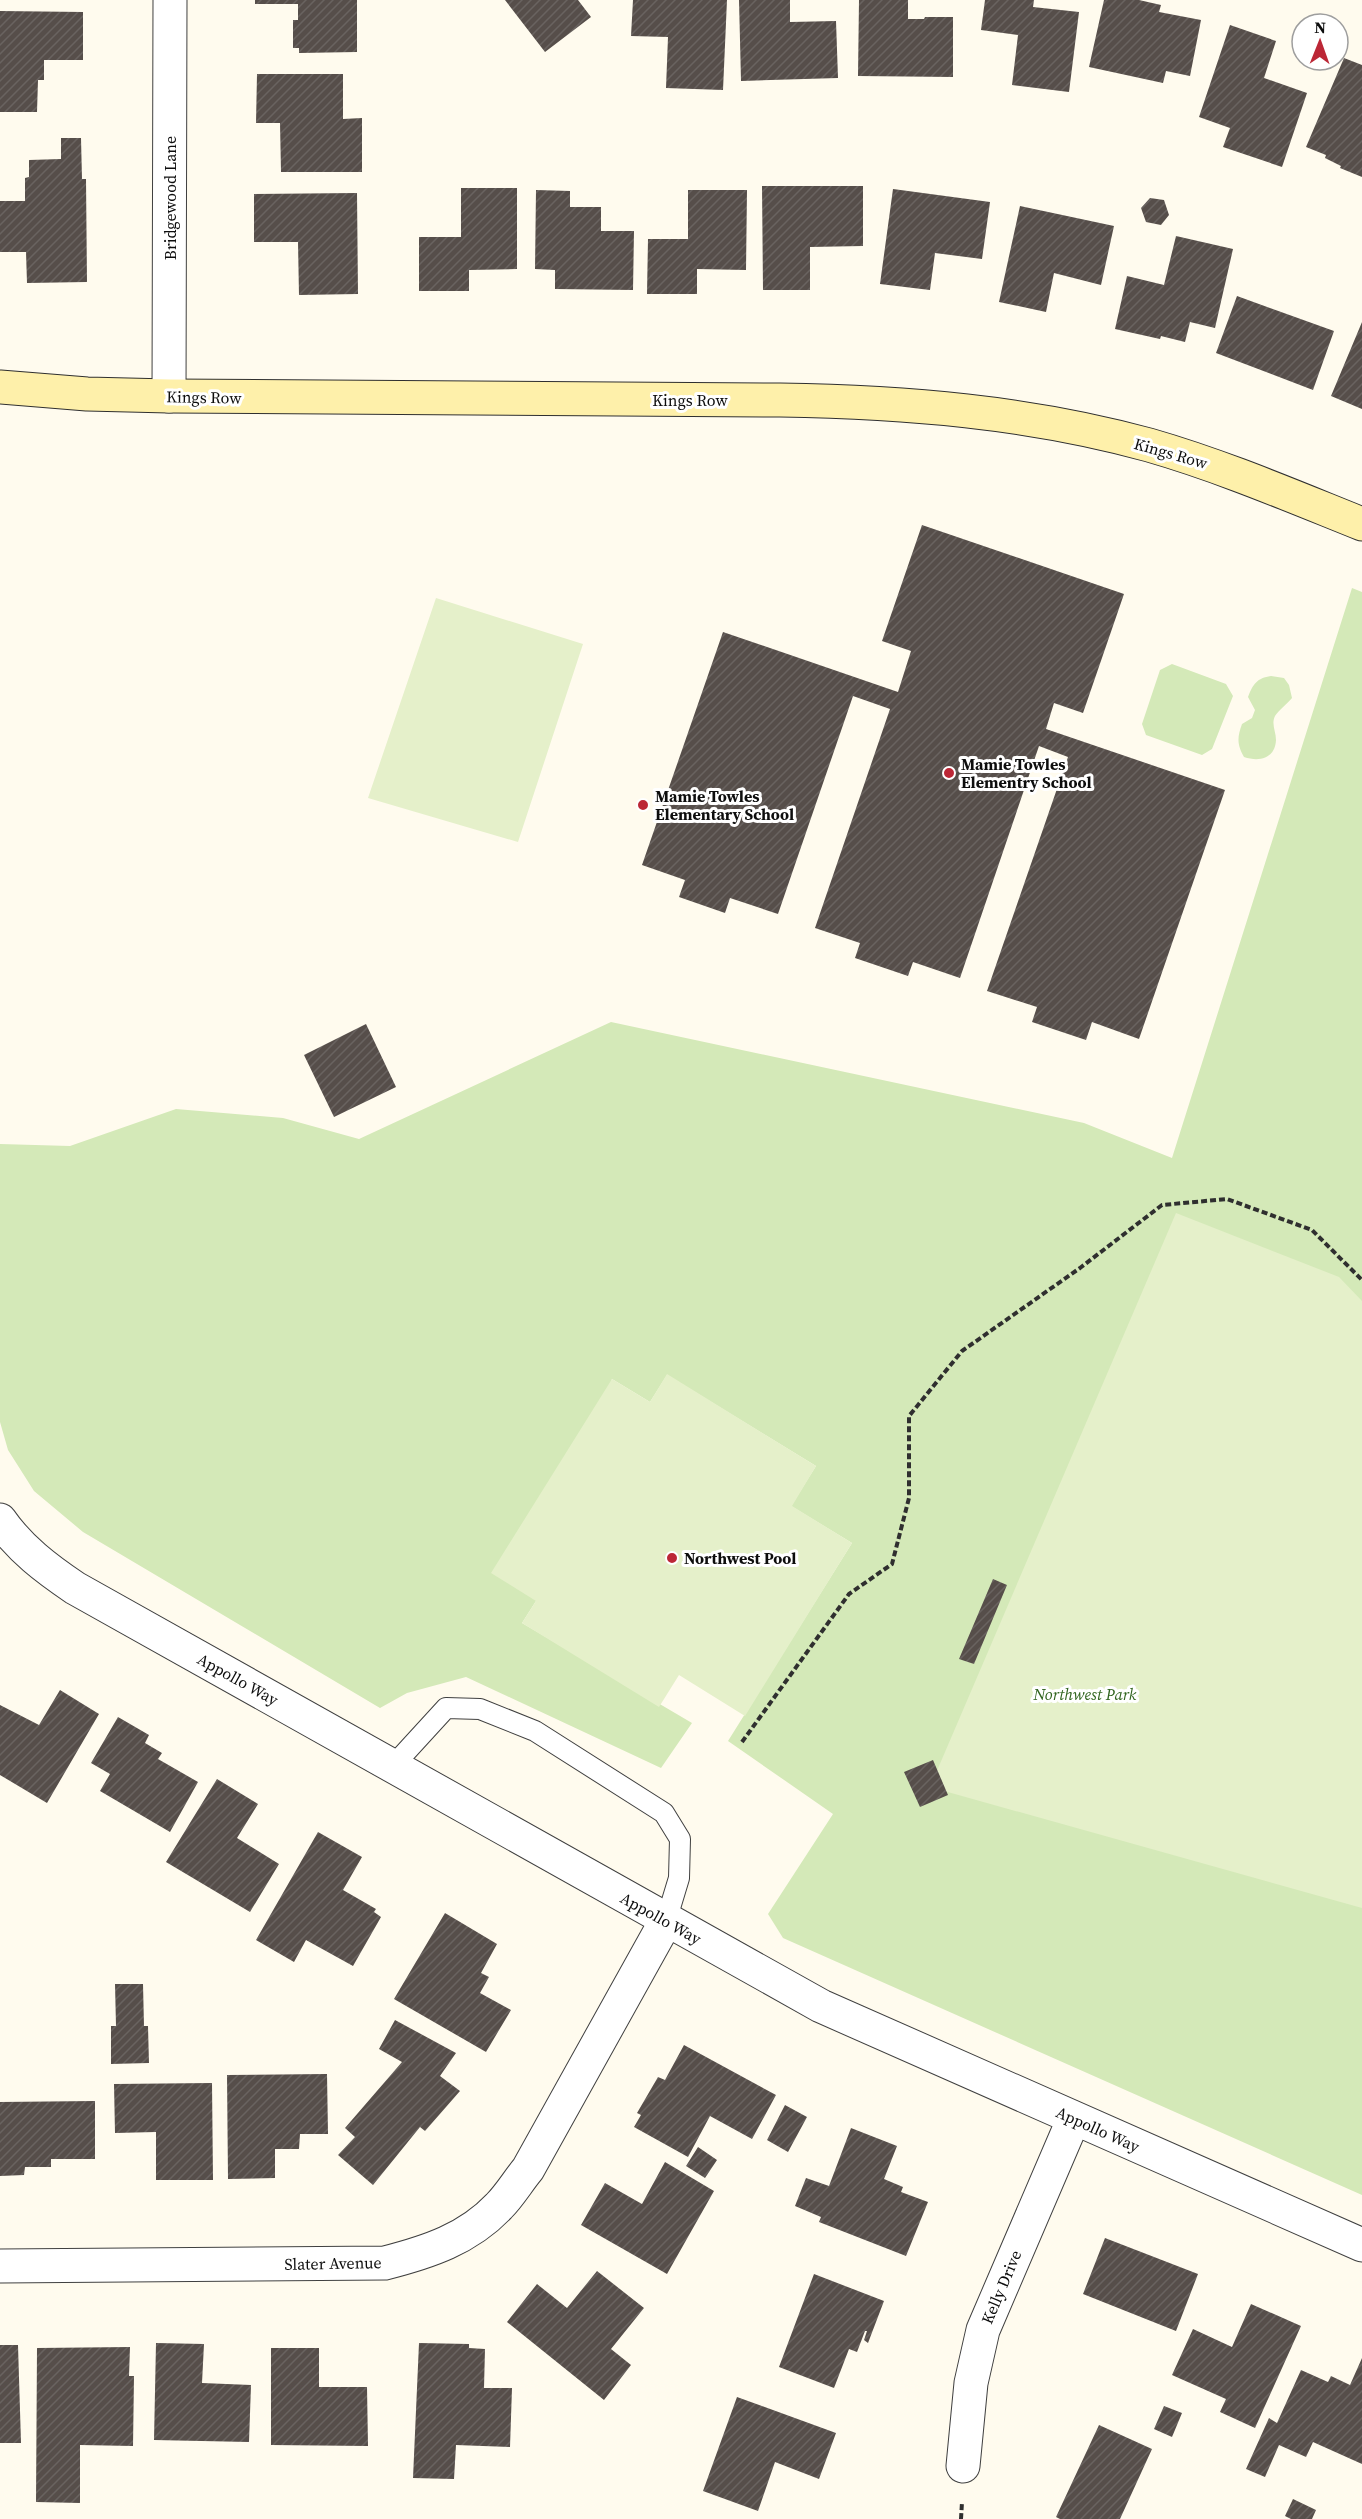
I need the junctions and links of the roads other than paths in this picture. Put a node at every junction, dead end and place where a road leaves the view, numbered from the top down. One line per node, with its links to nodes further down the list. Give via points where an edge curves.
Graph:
1 (170, 0): 3 (street, Bridgewood Lane)
2 (0, 387): 3 (main road, Kings Row)
3 (169, 396): 4 (main road, Kings Row, via 803,400 946,407 1091,431 1149,445 1210,464)
4 (1362, 524)
5 (0, 1520): 6 (street, Appollo Way, via 45,1568 75,1588)
6 (392, 1767): 7 (street, Appollo Way); 7 (lane, via 446,1708 480,1709 535,1731 664,1814 680,1839 679,1878)
7 (666, 1921): 8 (street, Appollo Way, via 821,2006); 10 (street, Slater Avenue, via 528,2169 499,2206 462,2236 428,2252 385,2263)
8 (1074, 2118): 9 (street, Appollo Way); 11 (street, Kelly Drive, via 982,2330 971,2383)
9 (1362, 2246)
10 (0, 2266)
11 (963, 2466)

